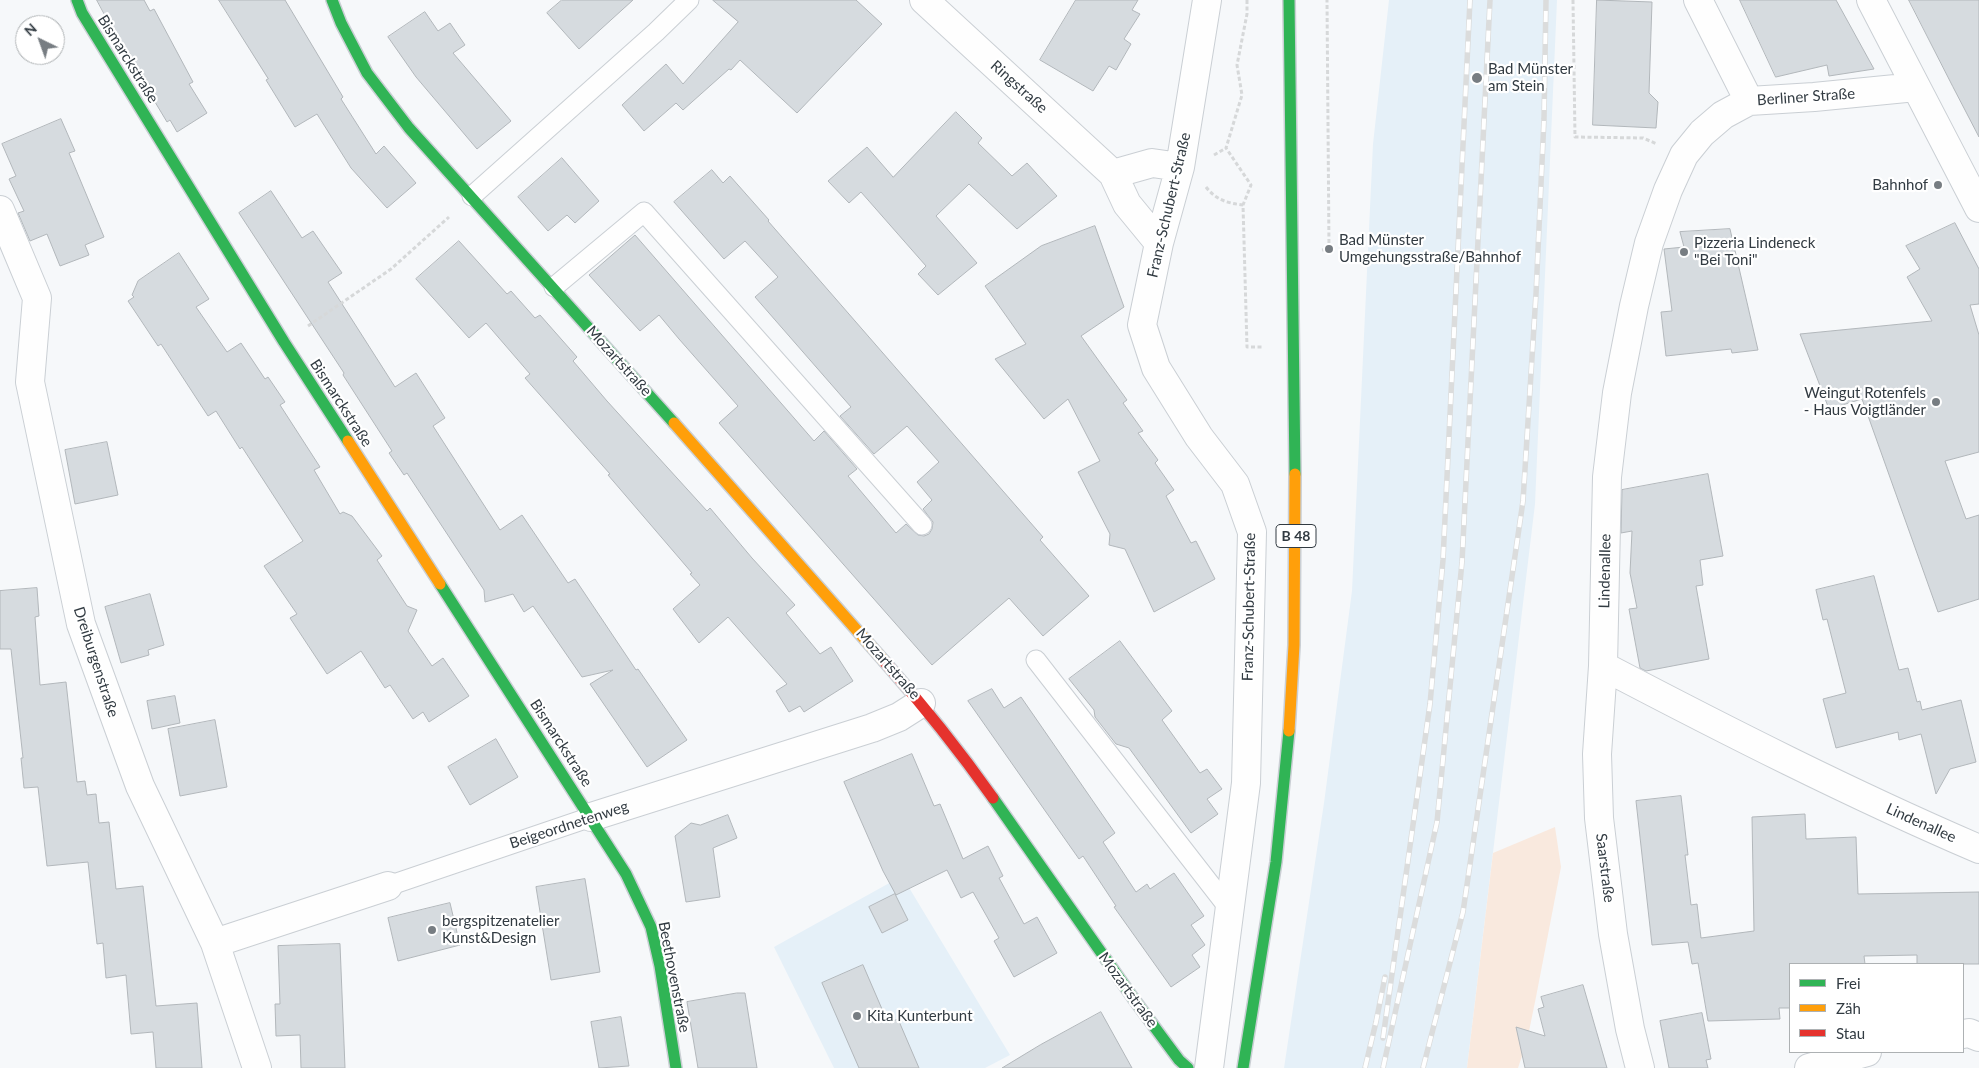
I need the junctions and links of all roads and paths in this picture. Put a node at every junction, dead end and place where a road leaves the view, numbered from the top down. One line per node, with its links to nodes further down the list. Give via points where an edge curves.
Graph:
1 (77, 0): 24 (street, Bismarckstraße)
2 (332, 0): 18 (street, Mozartstraße, via 367,73 409,128)
3 (689, 0): 18 (lane)
4 (924, 0): 16 (street, Ringstraße)
5 (1207, 0): 15 (street, Franz-Schubert-Straße)
6 (1247, 0): 19 (path, via 1237,65 1242,95 1226,148 1251,185)
7 (1289, 0): 22 (street, B 48)
8 (1327, 0): 22 (path, via 1329,249)
9 (1573, 0): 14 (path, via 1576,137 1643,138)
10 (1698, 0): 13 (street, Berliner Straße)
11 (1870, 0): 12 (street)
12 (1916, 87): 13 (street, Berliner Straße); 17 (street)
13 (1749, 101): 14 (street, Lindenallee, via 1723,114)
14 (1684, 155): 28 (street, Lindenallee, via 1649,243 1617,394 1606,477)
15 (1180, 167): 16 (street, via 1152,163); 19 (path, via 1196,165 1203,184 1217,198); 21 (street, Franz-Schubert-Straße)
16 (1113, 174): 21 (street, Ringstraße, via 1127,204)
17 (1975, 190)
18 (472, 196): 23 (street, Mozartstraße); 24 (path, via 391,269)
19 (1243, 205): 25 (path)
20 (0, 210): 34 (street, Dreiburgenstraße, via 37,298 30,382 81,624 140,786)
21 (1159, 243): 33 (street, Franz-Schubert-Straße, via 1142,325 1153,360 1199,437 1235,484 1252,532 1246,783)
22 (1292, 251): 42 (street, B 48, via 1296,531 1294,645 1276,862)
23 (554, 287): 26 (lane, via 644,212); 29 (street, Mozartstraße)
24 (284, 342): 30 (street, Bismarckstraße)
25 (1247, 347)
26 (922, 525)
27 (1036, 660): 33 (lane)
28 (1603, 666): 31 (street, Lindenallee, via 1802,769); 43 (street, Saarstraße, via 1597,754 1599,818 1613,934)
29 (921, 703): 30 (street, Beigeordnetenweg, via 872,728); 40 (street, Mozartstraße, via 965,759 1133,998)
30 (591, 817): 32 (lane, Beigeordnetenweg); 39 (street, Beethovenstraße, via 626,874 651,927)
31 (1979, 848)
32 (388, 886): 34 (street, Beigeordnetenweg)
33 (1231, 911): 41 (street, Franz-Schubert-Straße)
34 (215, 943): 38 (street, Dreiburgenstraße)
35 (1964, 1034): 36 (street)
36 (1979, 1037)
37 (1863, 1053): 44 (street)
38 (257, 1068)
39 (676, 1068)
40 (1188, 1068)
41 (1209, 1068)
42 (1243, 1068)
43 (1640, 1068)
44 (1810, 1068)

